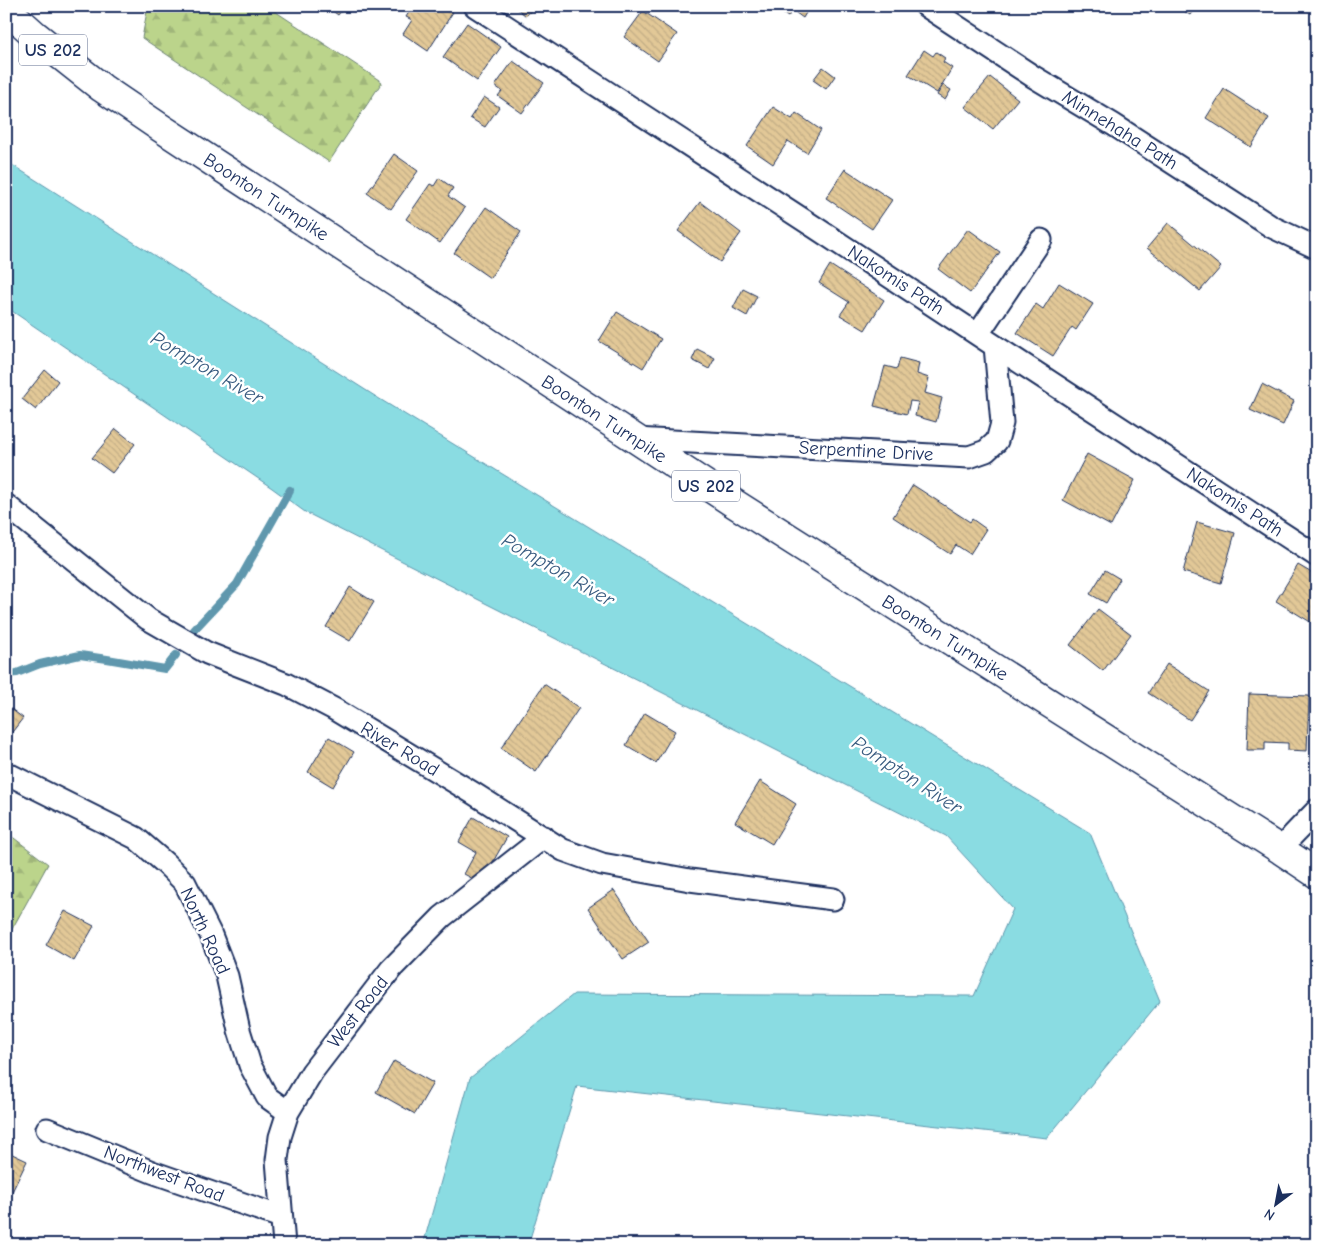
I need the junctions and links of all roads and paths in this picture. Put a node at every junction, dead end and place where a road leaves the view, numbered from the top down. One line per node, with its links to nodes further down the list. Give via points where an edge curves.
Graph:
1 (475, 6): 6 (street, Nakomis Path)
2 (926, 6): 5 (street, Minnehaha Path, via 1272,227)
3 (6, 9): 7 (main road, Boonton Turnpike / US 202, via 110,94)
4 (1041, 240): 6 (street)
5 (1317, 248)
6 (986, 340): 7 (street, Serpentine Drive, via 1002,423 997,441 986,451 969,457); 9 (street, Nakomis Path)
7 (635, 439): 13 (main road, Boonton Turnpike / US 202)
8 (6, 504): 12 (street, River Road, via 148,619 207,653 286,684 334,709)
9 (1317, 556)
10 (6, 774): 16 (street, North Road, via 136,838 185,883 227,976 250,1065 267,1097)
11 (1317, 810): 13 (street)
12 (544, 837): 15 (street, River Road, via 564,850 602,864 690,880); 16 (street, West Road, via 442,917 391,969 312,1072)
13 (1281, 850): 14 (main road, Boonton Turnpike / US 202)
14 (1317, 874)
15 (833, 899)
16 (288, 1112): 18 (street, West Road, via 277,1160)
17 (47, 1128): 18 (street, Northwest Road, via 152,1172)
18 (282, 1217): 19 (street, West Road)
19 (284, 1245)

